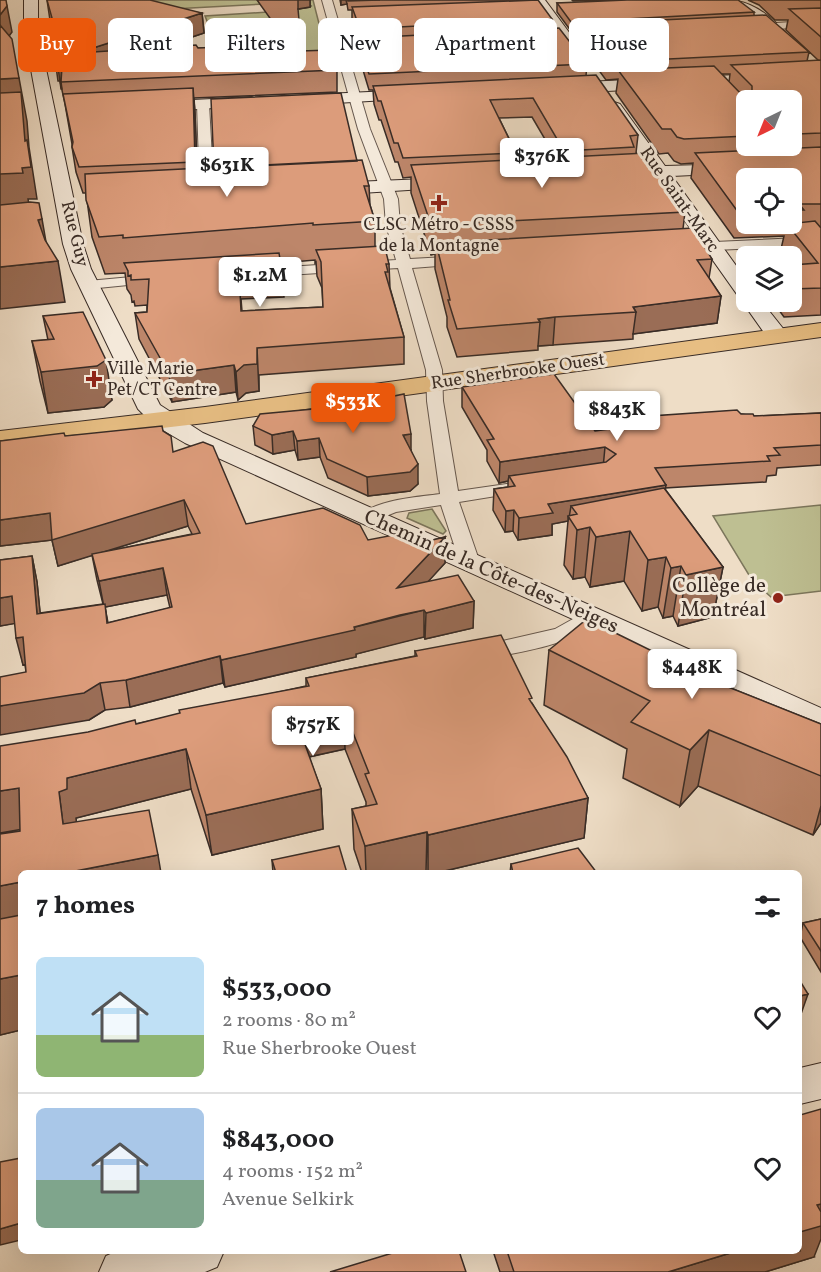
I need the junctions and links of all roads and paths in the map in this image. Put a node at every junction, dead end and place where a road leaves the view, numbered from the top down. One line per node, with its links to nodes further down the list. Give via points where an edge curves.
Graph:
1 (16, 0): 8 (street, Rue Guy)
2 (31, 0): 9 (street, Rue Guy)
3 (327, 0): 10 (street)
4 (734, 0): 5 (street); 6 (street)
5 (720, 1)
6 (749, 5): 12 (street)
7 (546, 6): 18 (street, Rue Saint-Marc)
8 (25, 18)
9 (31, 18)
10 (338, 18)
11 (821, 23): 12 (street)
12 (769, 26): 13 (street); 16 (street)
13 (735, 29)
14 (43, 72): 25 (street, Rue Guy)
15 (348, 72): 22 (street)
16 (821, 75): 17 (street)
17 (713, 81): 18 (street); 21 (street)
18 (600, 86): 19 (street); 28 (street, Rue Saint-Marc)
19 (542, 89)
20 (434, 94): 22 (street)
21 (726, 94)
22 (356, 98): 23 (street); 31 (street)
23 (203, 104): 24 (street); 34 (street)
24 (138, 107)
25 (55, 111): 26 (street); 44 (street, Rue Guy, via 66,207 74,248)
26 (25, 113)
27 (747, 167): 28 (street)
28 (660, 172): 29 (street); 37 (street, Rue Saint-Marc)
29 (595, 175)
30 (462, 182): 31 (street)
31 (387, 186): 32 (street); 40 (street, via 393,225)
32 (309, 190)
33 (230, 194): 34 (street)
34 (207, 195): 35 (street)
35 (186, 196)
36 (821, 241): 37 (street)
37 (712, 246): 38 (street); 43 (street, Rue Saint-Marc)
38 (675, 248)
39 (483, 259): 40 (street)
40 (405, 263): 41 (street); 48 (street)
41 (242, 274)
42 (173, 278): 44 (street)
43 (736, 280)
44 (88, 285): 49 (street, Rue Guy, via 148,405)
45 (759, 312): 47 (street)
46 (821, 330): 47 (main road, Rue Sherbrooke Ouest)
47 (778, 336): 48 (main road, Rue Sherbrooke Ouest)
48 (435, 384): 49 (main road, Rue Sherbrooke Ouest); 52 (street)
49 (163, 420): 50 (main road, Rue Sherbrooke Ouest); 53 (street, Chemin de la Côte-des-Neiges, via 194,438)
50 (0, 439)
51 (544, 484): 52 (street)
52 (449, 498): 53 (street, via 387,508); 54 (street)
53 (369, 517): 54 (street, Chemin de la Côte-des-Neiges)
54 (470, 563): 55 (street, Chemin de la Côte-des-Neiges)
55 (589, 617): 56 (street, via 562,634); 57 (street, Chemin de la Côte-des-Neiges)
56 (463, 657)
57 (821, 721)
58 (821, 1080): 59 (street)
59 (802, 1085)
60 (190, 1254): 61 (street)
61 (122, 1272)

